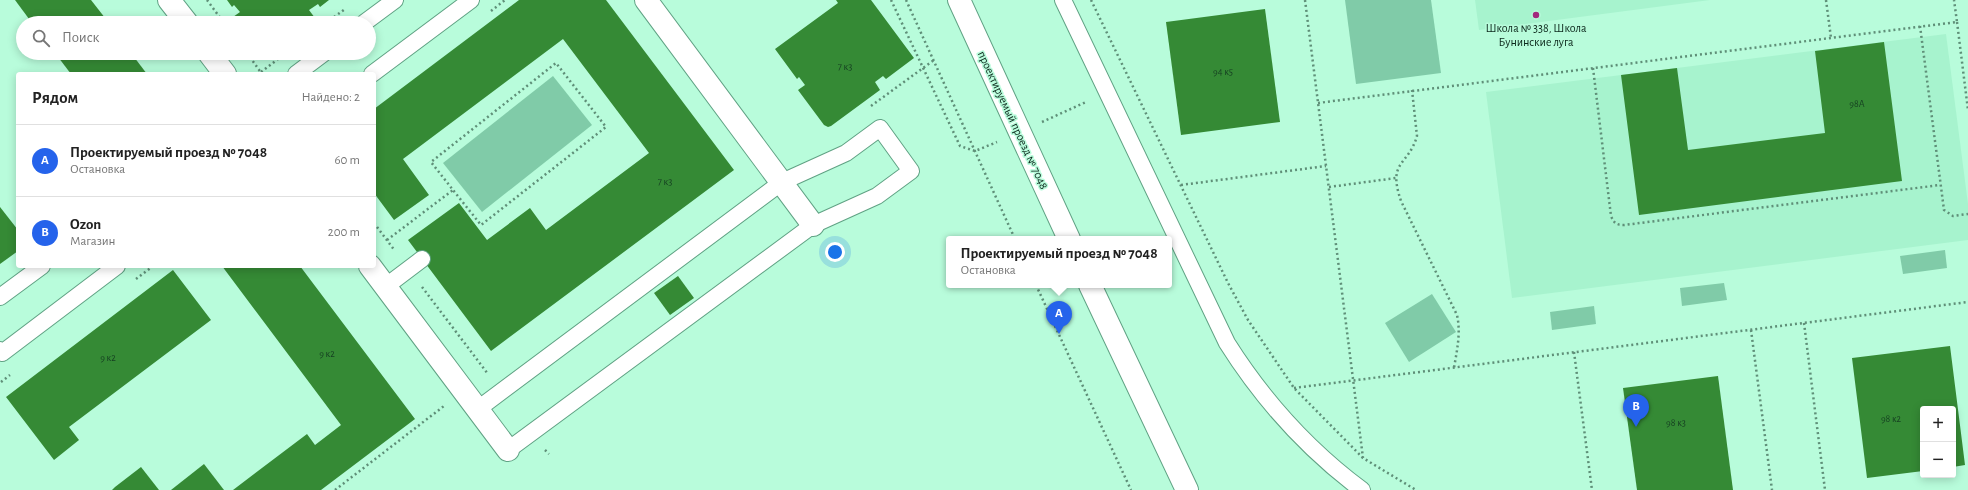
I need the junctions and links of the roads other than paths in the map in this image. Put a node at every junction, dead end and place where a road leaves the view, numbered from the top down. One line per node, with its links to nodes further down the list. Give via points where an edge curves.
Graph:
1 (169, 0): 7 (street)
2 (395, 0): 8 (lane)
3 (470, 0): 13 (lane)
4 (646, 0): 14 (street)
5 (959, 0): 16 (street, проектируемый проезд № 7048)
6 (1063, 0): 28 (lane, via 1227,343 1260,391 1298,435)
7 (182, 16)
8 (373, 16)
9 (214, 60): 11 (street)
10 (315, 60): 12 (lane)
11 (223, 72)
12 (299, 72)
13 (375, 72)
14 (782, 182): 15 (street); 15 (lane, via 846,153 880,128 911,171 877,196); 25 (lane)
15 (813, 226): 26 (lane)
16 (1068, 236)
17 (422, 259): 21 (lane)
18 (39, 268): 23 (lane)
19 (114, 268): 24 (lane, via 2,353)
20 (372, 268): 21 (street)
21 (385, 286): 25 (street)
22 (1091, 288): 27 (street)
23 (0, 297)
24 (0, 350)
25 (478, 409): 26 (street)
26 (508, 450)
27 (1187, 490)
28 (1362, 490)

